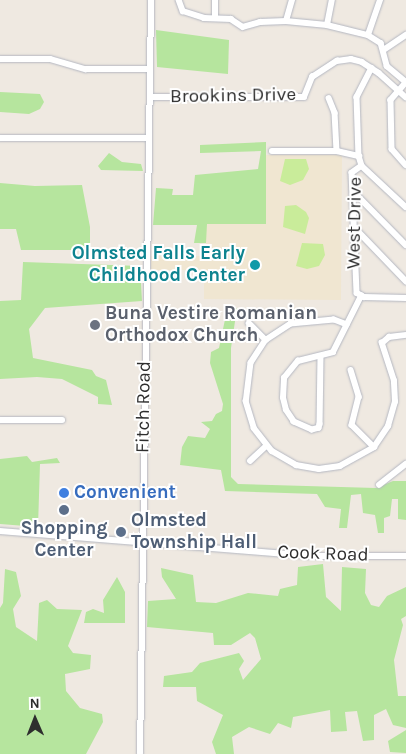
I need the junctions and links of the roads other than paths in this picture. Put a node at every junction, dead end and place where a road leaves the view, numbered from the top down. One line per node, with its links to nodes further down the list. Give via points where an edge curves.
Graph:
1 (151, 0): 15 (street, Fitch Road)
2 (179, 0): 7 (street, via 183,11)
3 (215, 0): 7 (street)
4 (292, 0): 8 (street)
5 (332, 0): 9 (street)
6 (380, 0): 10 (street)
7 (215, 18): 8 (street, via 231,19 243,27 260,22)
8 (286, 21): 9 (street)
9 (326, 25): 10 (street)
10 (368, 35): 12 (street)
11 (406, 35): 12 (street)
12 (385, 49): 16 (street, via 387,66)
13 (0, 59): 15 (street, via 59,60 86,69)
14 (372, 68): 17 (street, Brookins Drive); 18 (street, Brookins Drive, via 356,60 337,61 309,80 304,96); 25 (street, via 357,97)
15 (150, 69): 18 (street, Fitch Road)
16 (406, 82): 17 (street)
17 (399, 90): 19 (street, Brookins Drive); 26 (street, via 391,100 392,148)
18 (150, 96): 22 (street, Fitch Road)
19 (406, 97)
20 (329, 98): 24 (street, via 335,113)
21 (0, 138): 22 (street)
22 (149, 138): 49 (street, Fitch Road)
23 (272, 151): 24 (street)
24 (337, 151): 25 (street)
25 (359, 156): 27 (street)
26 (406, 165)
27 (362, 166): 28 (street, West Drive, via 353,170); 29 (street)
28 (354, 192): 30 (street, West Drive); 31 (street)
29 (406, 208)
30 (355, 228): 32 (street); 33 (street, West Drive, via 355,284 356,292)
31 (406, 245)
32 (406, 281)
33 (361, 296): 34 (street); 36 (street)
34 (406, 298)
35 (249, 323): 38 (street)
36 (347, 325): 38 (street, via 334,320 299,322 282,328); 39 (street, via 333,352)
37 (406, 335): 44 (street, via 389,337 382,344 394,381 395,402 388,426)
38 (266, 340): 43 (street, via 251,363 246,389 249,415)
39 (320, 356): 39 (street, via 303,358 284,378 284,406 294,422 308,429 319,428)
40 (351, 370): 44 (street, via 359,397 352,425)
41 (0, 420): 42 (street)
42 (62, 420)
43 (266, 446): 44 (street, via 291,463 319,469 346,464); 45 (street)
44 (374, 447)
45 (250, 461)
46 (406, 464): 47 (street)
47 (379, 485)
48 (0, 531): 49 (street, Cook Road)
49 (142, 541): 50 (street, Cook Road, via 308,556); 51 (street, Fitch Road)
50 (406, 556)
51 (140, 754)

